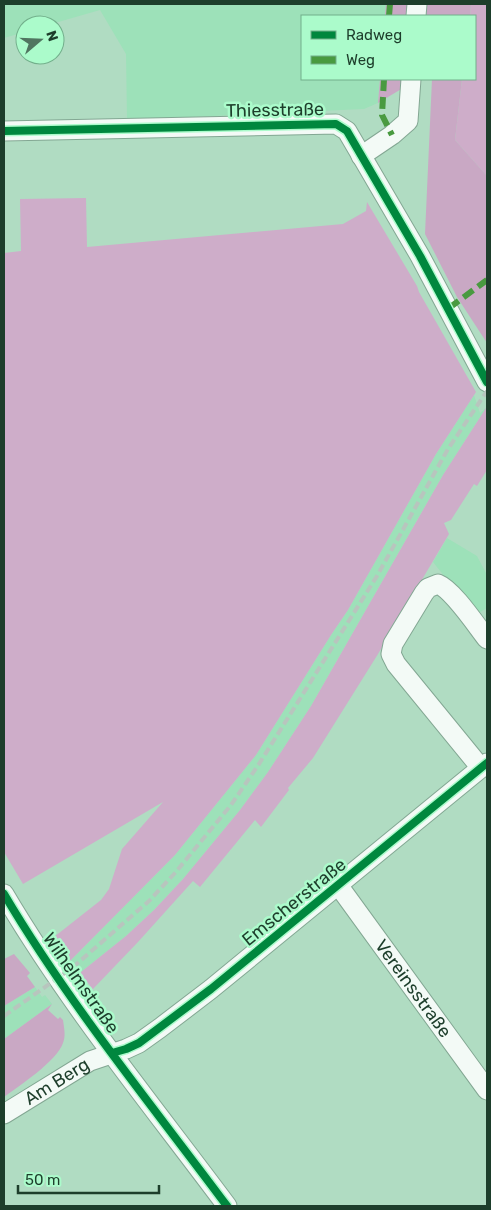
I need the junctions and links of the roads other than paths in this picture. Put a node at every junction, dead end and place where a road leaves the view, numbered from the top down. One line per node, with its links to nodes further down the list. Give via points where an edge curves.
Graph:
1 (412, 80): 3 (street, via 408,121)
2 (4, 131): 3 (street, Thiesstraße, via 336,124 347,131)
3 (361, 156): 4 (street, Thiesstraße, via 420,256)
4 (487, 382)
5 (487, 639): 6 (street, Emscherstraße, via 451,594 438,584 424,593 393,644 391,654 396,664)
6 (484, 765): 7 (street, Emscherstraße)
7 (338, 886): 9 (street, Emscherstraße, via 140,1043); 10 (street, Vereinsstraße)
8 (4, 894): 9 (street, Wilhelmstraße)
9 (112, 1054): 11 (street, Am Berg, via 90,1060); 12 (street, Wilhelmstraße)
10 (487, 1090)
11 (4, 1114)
12 (227, 1206)

